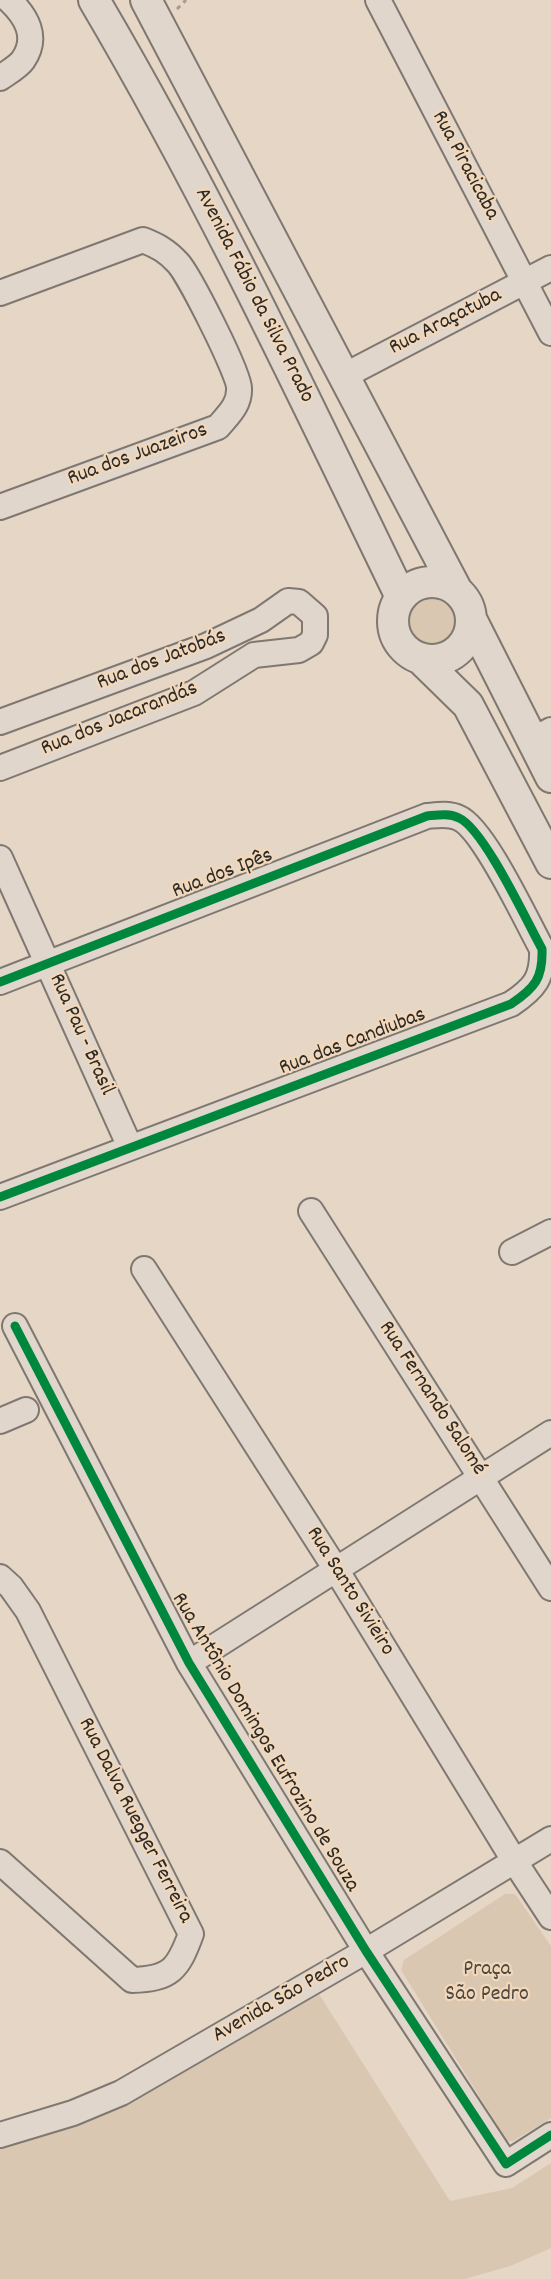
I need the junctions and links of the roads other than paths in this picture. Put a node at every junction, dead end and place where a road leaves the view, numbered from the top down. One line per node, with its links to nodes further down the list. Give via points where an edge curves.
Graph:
1 (9, 0): 5 (street, via 23,13 30,32 23,61)
2 (94, 0): 13 (main road, Avenida Fábio da Silva Prado, via 158,108)
3 (146, 0): 10 (main road, Avenida Fábio da Silva Prado)
4 (378, 0): 7 (street, Rua Piracicaba)
5 (0, 78)
6 (551, 268): 7 (street, Rua Araçatuba)
7 (525, 282): 9 (street, Rua Piracicaba); 10 (street, Rua Araçatuba)
8 (0, 292): 11 (street, Rua dos Juazeiros, via 143,240 164,249 180,265 239,387 237,405 218,427)
9 (551, 333)
10 (342, 377): 12 (main road, Avenida Fábio da Silva Prado)
11 (0, 507)
12 (456, 589): 13 (main road, via 439,582 422,583); 15 (main road, via 467,603)
13 (401, 597): 16 (main road, via 392,620 394,633 409,654)
14 (315, 616): 17 (street, Rua dos Jatobás, via 299,602 288,601 261,620 206,646); 19 (street, Rua dos Jacarandás, via 315,635 300,650 254,655 194,693)
15 (471, 619): 16 (main road, via 469,636 456,653 439,660); 18 (main road)
16 (421, 659): 23 (main road, via 468,705)
17 (0, 722)
18 (541, 735): 20 (main road)
19 (0, 768)
20 (551, 777)
21 (461, 818): 24 (street, Rua dos Ipês, via 446,814 427,816); 26 (street, Rua das Candiubas, via 482,840 542,949 543,968 525,995 511,1004)
22 (0, 858): 24 (street, Rua Pau - Brasil)
23 (551, 863)
24 (49, 964): 25 (street, Rua dos Ipês); 26 (street, Rua Pau - Brasil)
25 (0, 982)
26 (130, 1147): 27 (street, Rua das Candiubas)
27 (0, 1197)
28 (311, 1211): 36 (street, Rua Fernando Salomé)
29 (551, 1232): 30 (street)
30 (512, 1251)
31 (144, 1269): 37 (street, Rua Santo Sivieiro)
32 (15, 1326): 40 (street, Rua Antônio Domingos Eufrozino de Souza)
33 (26, 1410): 34 (street)
34 (0, 1421)
35 (551, 1433): 36 (street)
36 (482, 1478): 37 (street); 39 (street, Rua Fernando Salomé)
37 (337, 1571): 40 (street); 43 (street, Rua Santo Sivieiro)
38 (0, 1577): 42 (street, Rua Dalva Ruegger Ferreira, via 28,1611 191,1934 180,1963 154,1980 132,1980)
39 (551, 1588)
40 (189, 1663): 45 (street, Rua Antônio Domingos Eufrozino de Souza)
41 (551, 1839): 43 (street, Avenida São Pedro)
42 (0, 1862)
43 (515, 1862): 44 (street, Rua Santo Sivieiro); 45 (street, Avenida São Pedro)
44 (551, 1917)
45 (366, 1952): 46 (street, Avenida São Pedro, via 121,2093 73,2113); 47 (street, Rua Antônio Domingos Eufrozino de Souza, via 506,2164)
46 (0, 2135)
47 (551, 2135)

